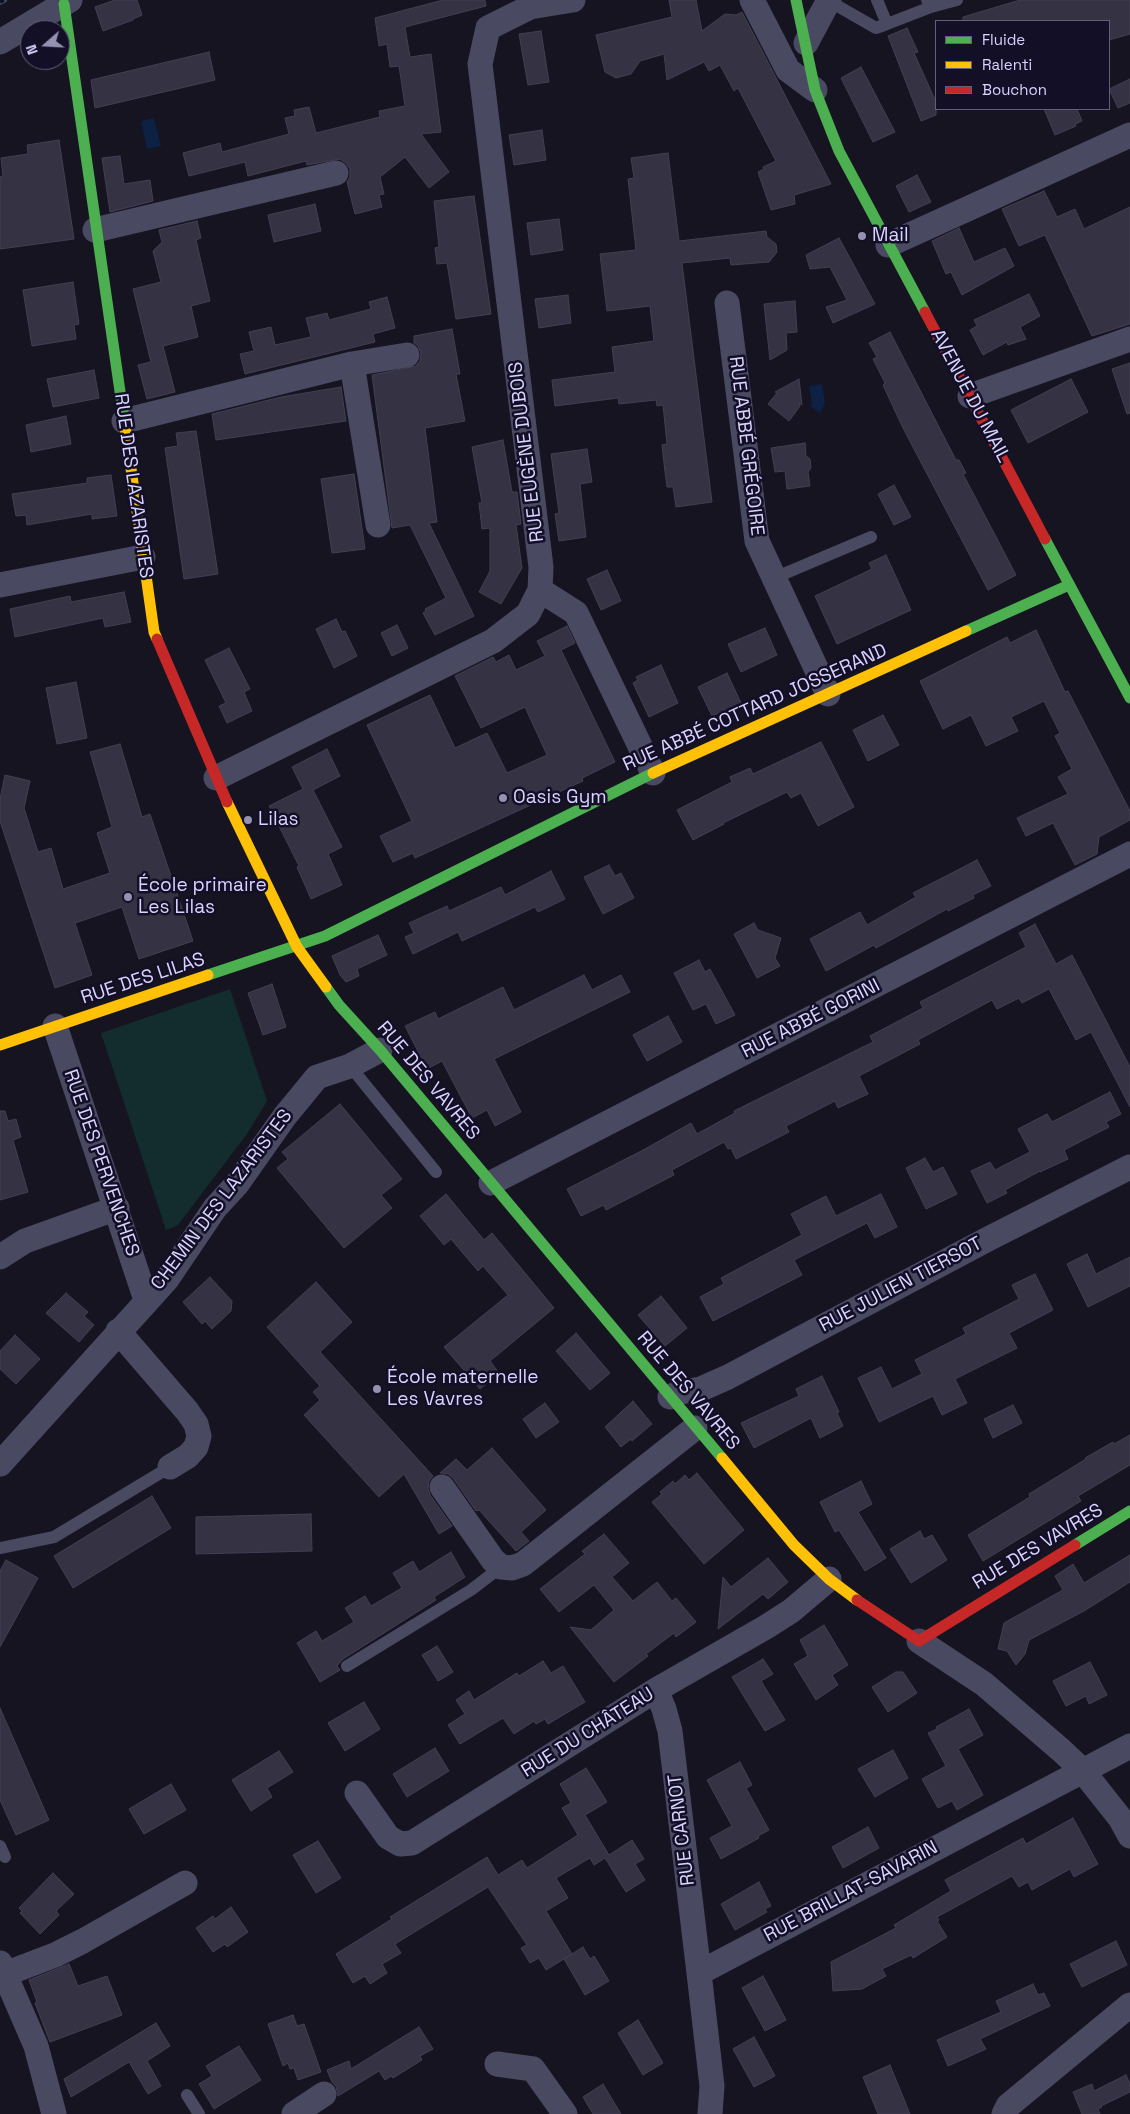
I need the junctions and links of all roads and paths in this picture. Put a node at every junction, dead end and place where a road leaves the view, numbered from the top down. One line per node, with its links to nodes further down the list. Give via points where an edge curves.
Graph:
1 (573, 0): 29 (street, RUE EUGÈNE DUBOIS, via 530,6 488,28 480,64 541,567)
2 (752, 0): 12 (street, via 788,70)
3 (796, 0): 11 (street, AVENUE DU MAIL)
4 (829, 0): 9 (lane, via 876,28); 11 (street)
5 (876, 0): 9 (lane)
6 (957, 0): 8 (lane)
7 (67, 2): 10 (street); 15 (street, RUE DES LAZARISTES)
8 (929, 4): 9 (lane)
9 (887, 24)
10 (0, 42)
11 (806, 43): 12 (street, AVENUE DU MAIL)
12 (815, 90): 16 (street, AVENUE DU MAIL, via 839,151)
13 (1130, 135): 16 (street)
14 (336, 173): 15 (street)
15 (95, 230): 22 (street, RUE DES LAZARISTES)
16 (888, 244): 21 (street, AVENUE DU MAIL)
17 (727, 303): 26 (street, RUE ABBÉ GRÉGOIRE, via 757,541)
18 (1130, 339): 21 (street)
19 (407, 355): 20 (street)
20 (352, 364): 22 (street); 23 (street)
21 (970, 396): 28 (street, AVENUE DU MAIL)
22 (124, 421): 25 (street, RUE DES LAZARISTES)
23 (378, 525)
24 (871, 537): 26 (lane)
25 (143, 557): 27 (street); 33 (street, RUE DES LAZARISTES, via 154,632)
26 (774, 578): 30 (street, RUE ABBÉ GRÉGOIRE)
27 (0, 585)
28 (1069, 585): 30 (street, RUE ABBÉ COTTARD JOSSERAND); 31 (street, AVENUE DU MAIL)
29 (540, 590): 32 (street, via 576,613); 33 (street, RUE EUGÈNE DUBOIS, via 528,614 493,641)
30 (828, 694): 32 (street, RUE ABBÉ COTTARD JOSSERAND)
31 (1130, 698)
32 (652, 773): 35 (street, RUE ABBÉ COTTARD JOSSERAND)
33 (216, 778): 35 (street, RUE DES LAZARISTES)
34 (1130, 854): 42 (street, RUE ABBÉ GORINI)
35 (297, 947): 36 (street, RUE DES LILAS); 38 (street, RUE DES VAVRES, via 339,1005)
36 (55, 1026): 37 (street, RUE DES LILAS); 43 (street, RUE DES PERVENCHES)
37 (0, 1044)
38 (380, 1050): 39 (street, CHEMIN DES LAZARISTES); 42 (street, RUE DES VAVRES)
39 (350, 1066): 41 (lane); 45 (street, CHEMIN DES LAZARISTES, via 317,1077 237,1184 215,1208 167,1279)
40 (1130, 1167): 47 (street, RUE JULIEN TIERSOT, via 728,1376 701,1389)
41 (436, 1172)
42 (491, 1184): 47 (street, RUE DES VAVRES)
43 (116, 1208): 44 (street, via 24,1240); 45 (street, RUE DES PERVENCHES)
44 (0, 1257)
45 (146, 1300): 46 (street, CHEMIN DES LAZARISTES)
46 (118, 1331): 49 (street, CHEMIN DES LAZARISTES); 50 (street, via 196,1424 199,1436 196,1447)
47 (670, 1397): 48 (street, RUE DES VAVRES)
48 (695, 1428): 54 (street, via 524,1564); 55 (street, RUE DES VAVRES, via 794,1545)
49 (0, 1464)
50 (170, 1467): 53 (lane, via 54,1537)
51 (442, 1487): 54 (street)
52 (1130, 1511): 56 (street, RUE DES VAVRES)
53 (0, 1548)
54 (501, 1568): 57 (lane)
55 (829, 1579): 56 (street, RUE DES VAVRES); 58 (street, RUE DU CHÂTEAU, via 791,1611)
56 (919, 1641): 60 (street, via 984,1684)
57 (348, 1666)
58 (656, 1690): 61 (street, RUE DU CHÂTEAU, via 412,1843 400,1844 388,1837); 64 (street, RUE CARNOT, via 670,1731)
59 (1130, 1746): 60 (street, RUE BRILLAT-SAVARIN)
60 (1082, 1770): 62 (street); 64 (street, RUE BRILLAT-SAVARIN)
61 (357, 1793)
62 (1130, 1836)
63 (185, 1883): 65 (street)
64 (699, 1973): 74 (street, via 712,2086)
65 (5, 1984): 70 (street, via 36,2046)
66 (1130, 2005): 75 (street, via 1008,2106)
67 (497, 2064): 73 (street, via 533,2068)
68 (324, 2094): 72 (street)
69 (187, 2095): 71 (lane)
70 (54, 2114)
71 (199, 2114)
72 (294, 2114)
73 (565, 2114)
74 (710, 2114)
75 (1004, 2114)

